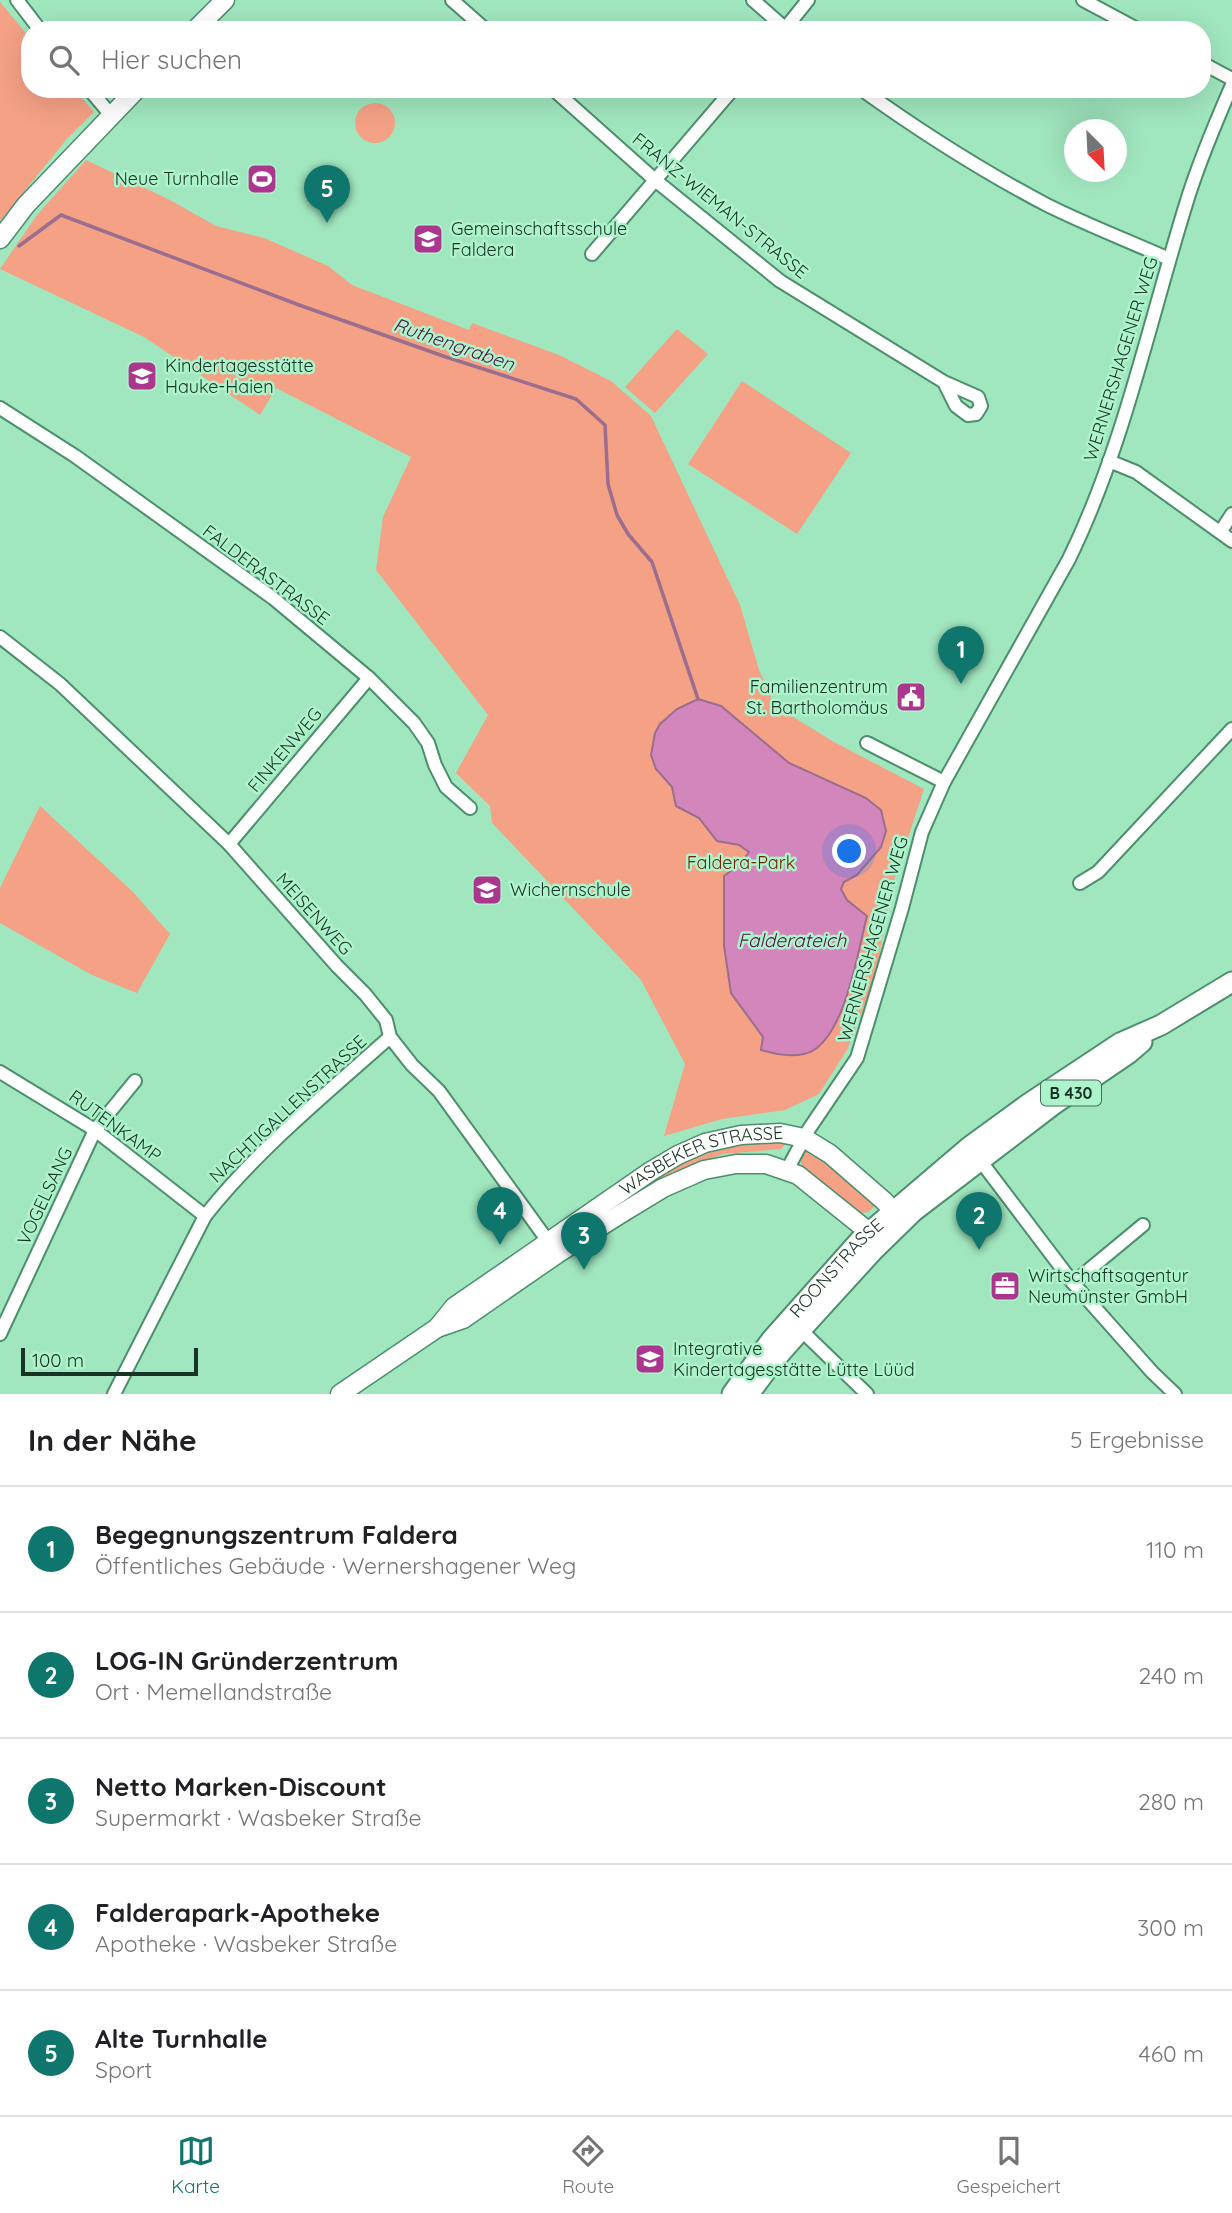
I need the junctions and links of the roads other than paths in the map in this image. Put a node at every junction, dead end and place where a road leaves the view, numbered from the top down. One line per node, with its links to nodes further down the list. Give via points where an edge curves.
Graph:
1 (17, 0): 7 (street)
2 (225, 0): 8 (street)
3 (452, 0): 9 (street)
4 (753, 0): 10 (street)
5 (808, 0): 11 (street)
6 (1083, 0): 12 (street)
7 (33, 21)
8 (204, 21)
9 (476, 21)
10 (776, 21)
11 (791, 21)
12 (1122, 21)
13 (1211, 68): 14 (street)
14 (1232, 79)
15 (1232, 85): 25 (street, WERNERSHAGENER WEG, via 1191,189)
16 (97, 98): 21 (street)
17 (128, 98): 21 (street)
18 (563, 98): 22 (street, FRANZ-WIEMAN-STRASSE)
19 (725, 98): 22 (street)
20 (874, 98): 25 (street, via 1017,189)
21 (111, 115): 23 (street)
22 (655, 180): 24 (street); 26 (street, FRANZ-WIEMAN-STRASSE, via 780,281)
23 (0, 239)
24 (592, 254)
25 (1170, 259): 28 (street, WERNERSHAGENER WEG)
26 (944, 382)
27 (0, 408): 33 (street, FALDERASTRASSE, via 273,598)
28 (1110, 461): 30 (street, via 1136,472); 36 (street, WERNERSHAGENER WEG, via 1069,559)
29 (1232, 514): 30 (street)
30 (1221, 531): 31 (street)
31 (1232, 541)
32 (0, 637): 38 (street, MEISENWEG, via 60,684)
33 (369, 678): 37 (street, FALDERASTRASSE, via 414,723 428,743 446,787); 38 (street, FINKENWEG)
34 (1232, 729): 39 (street, via 1098,872)
35 (867, 743): 36 (street)
36 (944, 782): 45 (street, WERNERSHAGENER WEG, via 922,832 857,1058)
37 (470, 808)
38 (229, 844): 41 (street, MEISENWEG, via 365,994 386,1020)
39 (1080, 883)
40 (1232, 982): 46 (main road, B 430, via 1161,1025 1120,1043 1028,1104)
41 (390, 1037): 48 (street, NACHTIGALLENSTRASSE, via 254,1161); 51 (street, MEISENWEG, via 439,1091)
42 (0, 1072): 44 (street, RUTENKAMP)
43 (135, 1081): 44 (street, VOGELSANG)
44 (96, 1130): 48 (street, RUTENKAMP); 54 (street, VOGELSANG)
45 (804, 1138): 47 (street, WASBEKER STRASSE); 50 (street, WASBEKER STRASSE, via 830,1154); 51 (street, WASBEKER STRASSE, via 754,1134 705,1143 651,1171)
46 (975, 1153): 50 (main road, B 430); 52 (street)
47 (787, 1170): 50 (street, WASBEKER STRASSE); 51 (street, WASBEKER STRASSE, via 766,1164 736,1164 705,1170)
48 (205, 1216): 55 (street, NACHTIGALLENSTRASSE)
49 (1143, 1224): 52 (street)
50 (887, 1227): 53 (main road, ROONSTRASSE / B 430); 57 (main road, ROONSTRASSE / B 430, via 771,1340)
51 (553, 1248): 56 (street, WASBEKER STRASSE, via 463,1319 437,1328)
52 (1073, 1283): 60 (street)
53 (801, 1330): 58 (main road, ROONSTRASSE / B 430); 59 (street)
54 (0, 1334)
55 (114, 1394)
56 (340, 1394)
57 (732, 1394)
58 (749, 1394)
59 (867, 1394)
60 (1175, 1394)

